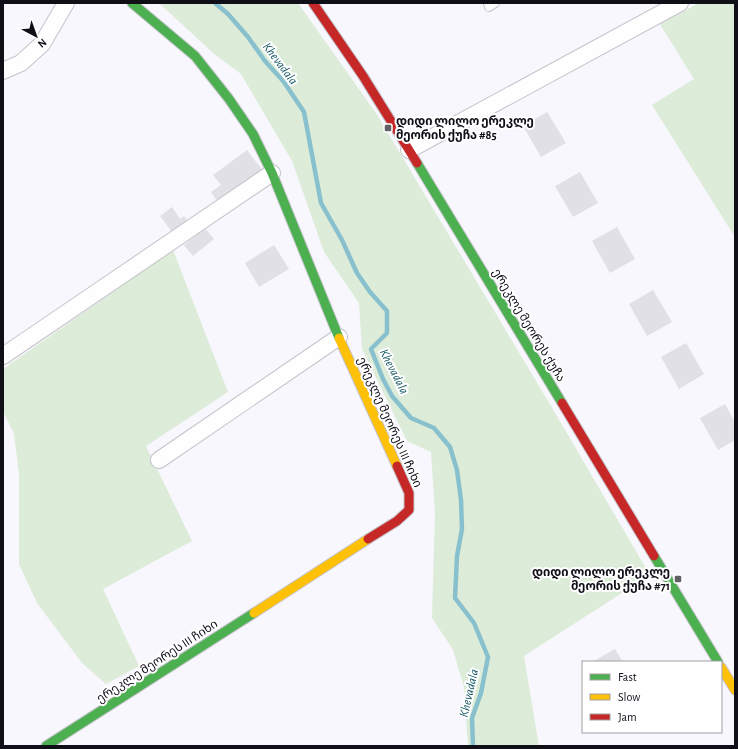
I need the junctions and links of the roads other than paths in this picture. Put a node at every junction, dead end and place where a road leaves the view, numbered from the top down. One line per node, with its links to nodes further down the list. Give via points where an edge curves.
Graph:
1 (66, 3): 7 (street, via 42,44 21,63)
2 (132, 3): 9 (street, ერეკლე მეორეს III ჩიხი, via 195,56 253,134)
3 (313, 3): 8 (street, ერეკლე მეორეს ქუჩა)
4 (488, 3): 5 (lane, via 489,7)
5 (495, 3)
6 (680, 3): 8 (street)
7 (3, 71)
8 (409, 150): 13 (street, ერეკლე მეორეს ქუჩა)
9 (272, 173): 10 (street, ერეკლე მეორეს III ჩიხი); 11 (street)
10 (339, 338): 12 (street); 16 (street, ერეკლე მეორეს III ჩიხი, via 409,493 409,510 391,526)
11 (3, 356)
12 (159, 460)
13 (717, 661)
14 (722, 669): 15 (street)
15 (735, 690)
16 (46, 746)

